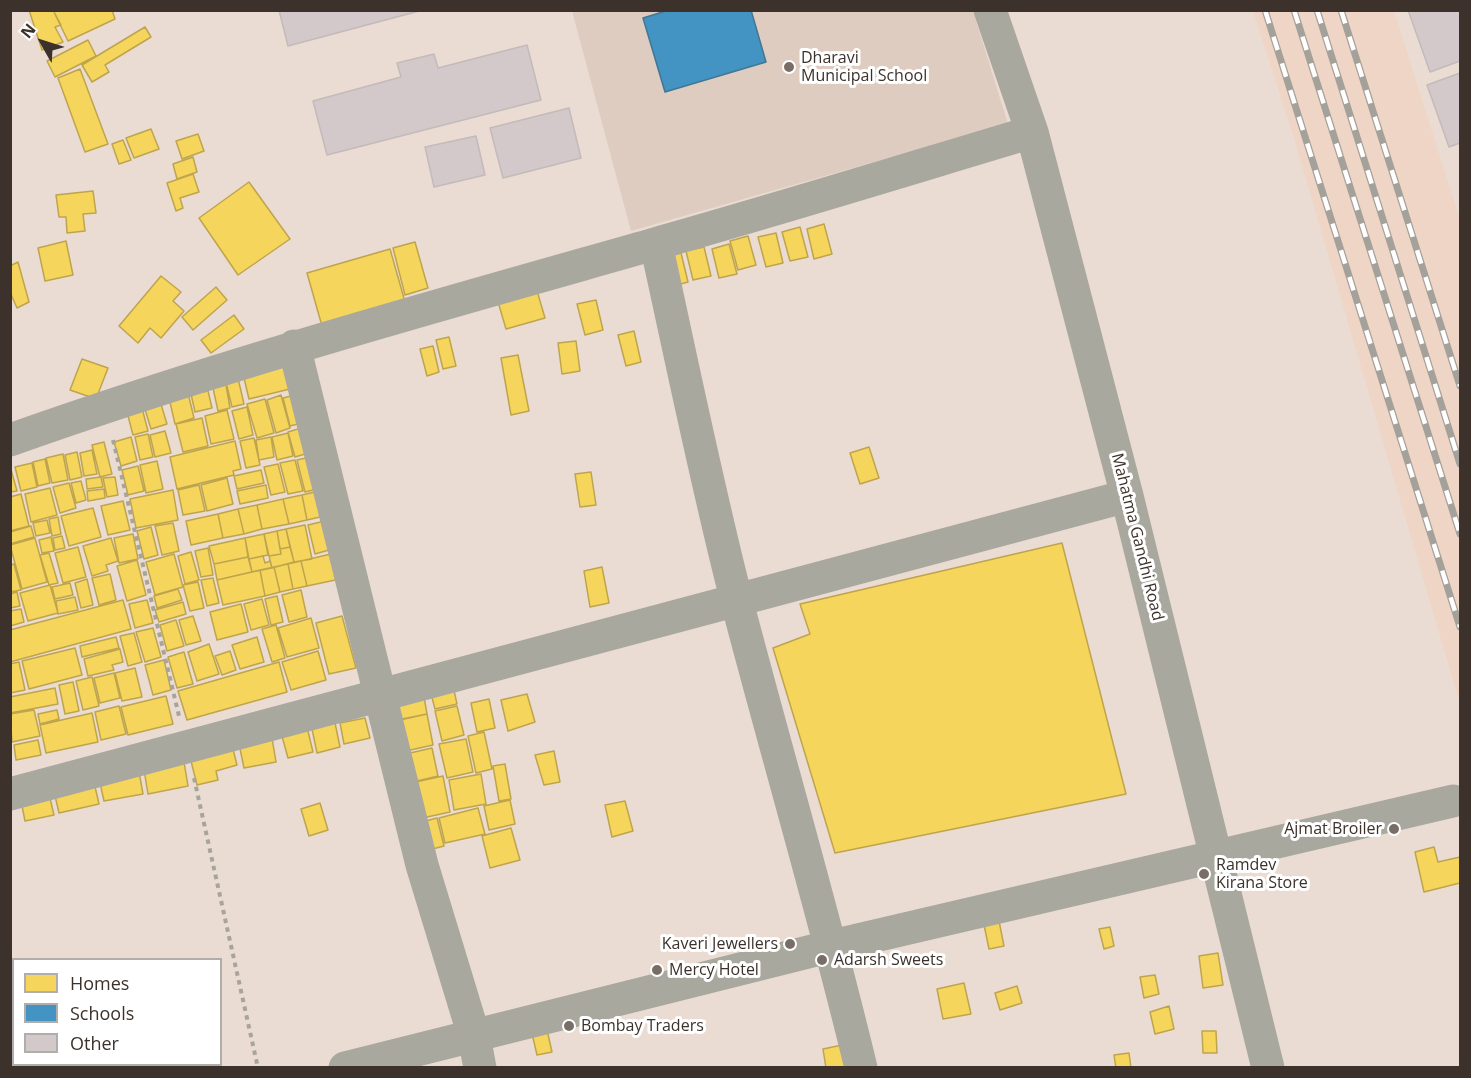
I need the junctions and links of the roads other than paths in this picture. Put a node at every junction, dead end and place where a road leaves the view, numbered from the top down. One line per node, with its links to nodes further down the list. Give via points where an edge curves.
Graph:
1 (990, 10): 2 (street, Mahatma Gandhi Road)
2 (1032, 132): 3 (street); 6 (street, Mahatma Gandhi Road)
3 (656, 244): 4 (street); 7 (street)
4 (294, 346): 5 (street); 8 (street)
5 (10, 440)
6 (1127, 496): 7 (street); 11 (street, Mahatma Gandhi Road)
7 (736, 599): 8 (street); 12 (street)
8 (380, 694): 9 (street); 13 (street, via 422,865)
9 (10, 794)
10 (1453, 801): 11 (street)
11 (1217, 857): 12 (street); 17 (street, Mahatma Gandhi Road)
12 (832, 946): 13 (street); 16 (street)
13 (474, 1036): 14 (street); 15 (street)
14 (345, 1068)
15 (480, 1068)
16 (861, 1068)
17 (1268, 1068)

